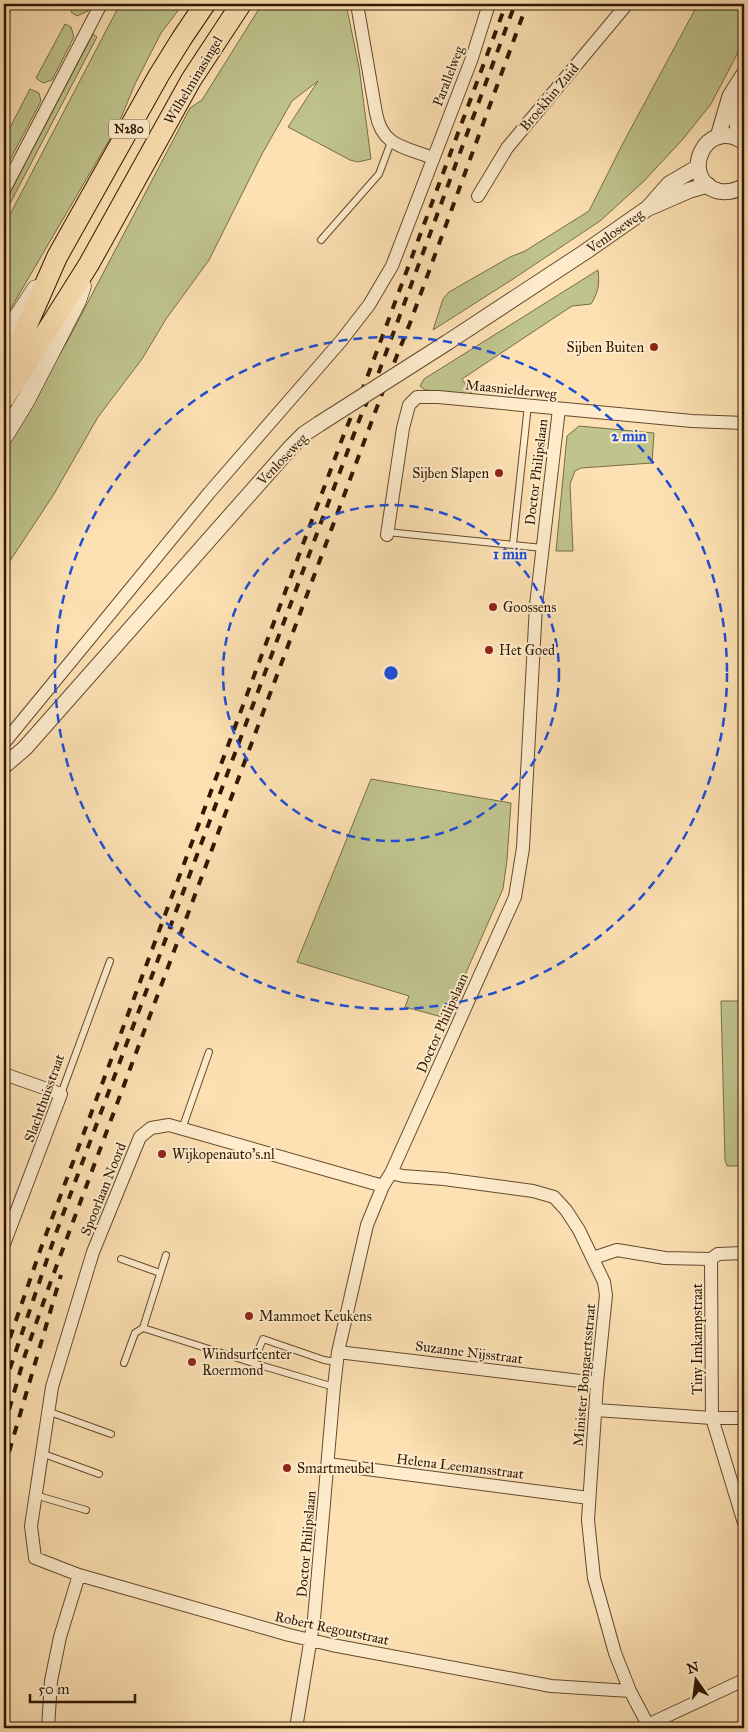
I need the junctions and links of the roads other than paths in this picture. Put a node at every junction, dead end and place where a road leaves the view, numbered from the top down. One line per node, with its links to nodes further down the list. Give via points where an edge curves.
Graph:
1 (101, 4): 16 (street)
2 (205, 4): 20 (main road, N280, via 159,75)
3 (241, 4): 21 (main road, Wilhelminasingel / N280, via 191,80)
4 (357, 4): 11 (street, via 377,122)
5 (489, 4): 12 (street, Parallelweg)
6 (627, 4): 17 (street, Broekhin Zuid, via 507,148)
7 (744, 74): 9 (street, via 730,96)
8 (744, 93): 10 (street, via 738,117)
9 (718, 136): 10 (street, via 729,135); 13 (street, via 704,146)
10 (741, 140)
11 (391, 142): 12 (street); 19 (lane, via 379,174)
12 (433, 158): 32 (street, via 392,266 369,305)
13 (698, 167): 14 (street); 18 (street, Venloseweg, via 669,184)
14 (708, 185): 15 (street, via 724,192); 18 (street, Venloseweg)
15 (744, 186)
16 (4, 190)
17 (478, 196)
18 (648, 208): 33 (street, Venloseweg, bridge, via 304,434 24,748)
19 (321, 240)
20 (58, 257): 22 (main road, N280); 23 (main road, N280)
21 (89, 264): 24 (main road, Wilhelminasingel / N280); 28 (main road, Wilhelminasingel / N280, via 76,301)
22 (4, 338)
23 (4, 370)
24 (4, 400)
25 (528, 405): 26 (street, Maasnielderweg); 29 (street, Maasnielderweg, via 417,397 409,405 403,428); 30 (lane)
26 (559, 409): 27 (street, Maasnielderweg); 31 (street, Doctor Philipslaan)
27 (744, 423)
28 (4, 436)
29 (387, 533): 30 (lane)
30 (513, 544): 31 (lane)
31 (543, 548): 39 (street, Doctor Philipslaan, via 536,605 522,848 515,897)
32 (4, 743)
33 (4, 766)
34 (110, 961): 37 (lane, Slachthuisstraat)
35 (208, 1052): 38 (lane)
36 (4, 1074): 37 (street)
37 (61, 1094): 41 (street, Slachthuisstraat)
38 (182, 1129): 40 (street, Spoorlaan Noord); 55 (street, Spoorlaan Noord, via 169,1125 151,1128 140,1138 93,1252 52,1387)
39 (391, 1172): 40 (street, Doctor Philipslaan); 44 (street, Minister Bongaertsstraat, via 533,1191 554,1197 579,1230)
40 (383, 1186): 49 (street, Doctor Philipslaan, via 367,1225)
41 (4, 1244)
42 (744, 1253): 46 (street, via 718,1254)
43 (166, 1255): 47 (lane)
44 (593, 1258): 46 (street, via 617,1250 665,1258); 52 (street, Minister Bongaertsstraat, via 606,1295)
45 (121, 1259): 47 (lane)
46 (711, 1259): 56 (street, Tiny Imkampstraat)
47 (160, 1273): 48 (lane)
48 (143, 1328): 50 (lane, via 134,1333); 51 (lane)
49 (338, 1357): 51 (lane, via 324,1360 263,1339); 52 (street, Suzanne Nijsstraat); 53 (street, Doctor Philipslaan)
50 (124, 1362)
51 (253, 1363): 53 (lane)
52 (596, 1383): 54 (street, Minister Bongaertsstraat)
53 (334, 1387): 60 (street, Doctor Philipslaan)
54 (596, 1410): 56 (street); 63 (street, Minister Bongaertsstraat)
55 (48, 1411): 58 (lane); 59 (street, Spoorlaan Noord)
56 (712, 1418): 57 (street); 65 (street, Tiny Imkampstraat)
57 (744, 1418)
58 (111, 1434)
59 (41, 1453): 61 (lane); 62 (street, Spoorlaan Noord)
60 (328, 1464): 63 (street, Helena Leemansstraat); 68 (street, Doctor Philipslaan)
61 (99, 1474)
62 (35, 1495): 64 (lane); 66 (street, Spoorlaan Noord, via 31,1526)
63 (589, 1498): 70 (street, Minister Bongaertsstraat, via 594,1578 614,1653)
64 (86, 1510)
65 (744, 1523)
66 (35, 1558): 67 (street, Robert Regoutstraat)
67 (79, 1575): 68 (street, Robert Regoutstraat); 72 (street, via 51,1680)
68 (310, 1640): 70 (street, Robert Regoutstraat, via 551,1686); 73 (street, Doctor Philipslaan)
69 (744, 1680): 71 (street)
70 (630, 1691): 71 (street, Minister Bongaertsstraat)
71 (644, 1727)
72 (48, 1728)
73 (296, 1728)

